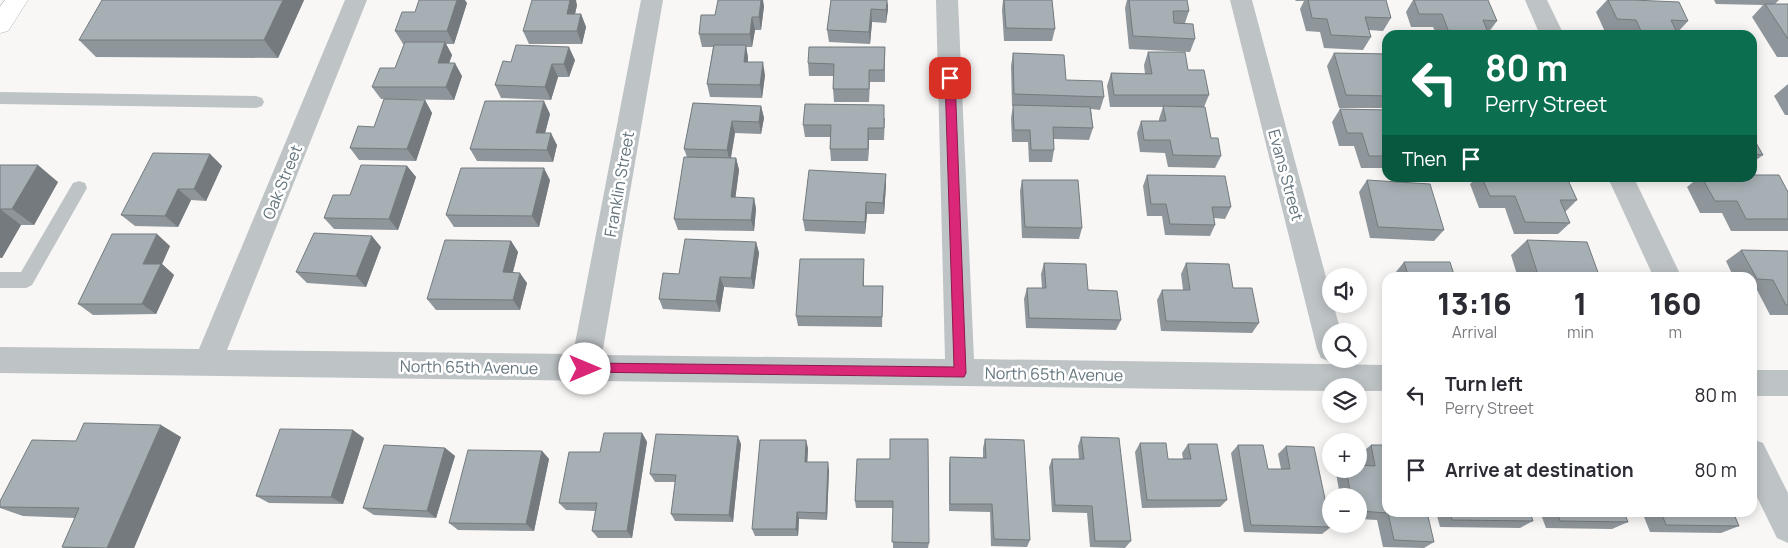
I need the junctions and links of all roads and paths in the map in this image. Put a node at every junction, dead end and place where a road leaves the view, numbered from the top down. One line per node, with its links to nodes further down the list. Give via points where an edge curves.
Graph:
1 (17, 0): 7 (main road)
2 (356, 0): 17 (street, Oak Street)
3 (652, 0): 19 (street, Franklin Street)
4 (947, 0): 20 (street)
5 (1241, 0): 15 (street, Evans Street)
6 (1536, 0): 8 (street)
7 (0, 25)
8 (1550, 30)
9 (0, 98): 10 (lane)
10 (256, 102)
11 (1623, 182): 13 (street)
12 (79, 188): 14 (lane, via 26,280)
13 (1665, 272)
14 (0, 280)
15 (1324, 323)
16 (0, 360): 17 (street, North 65th Avenue)
17 (207, 364): 19 (street, North 65th Avenue)
18 (1336, 368): 20 (street, North 65th Avenue); 21 (street, North 65th Avenue)
19 (585, 369): 20 (street, North 65th Avenue)
20 (960, 373)
21 (1382, 377)
22 (1757, 383): 23 (street)
23 (1788, 383)
24 (1757, 463): 25 (street)
25 (1788, 527)

